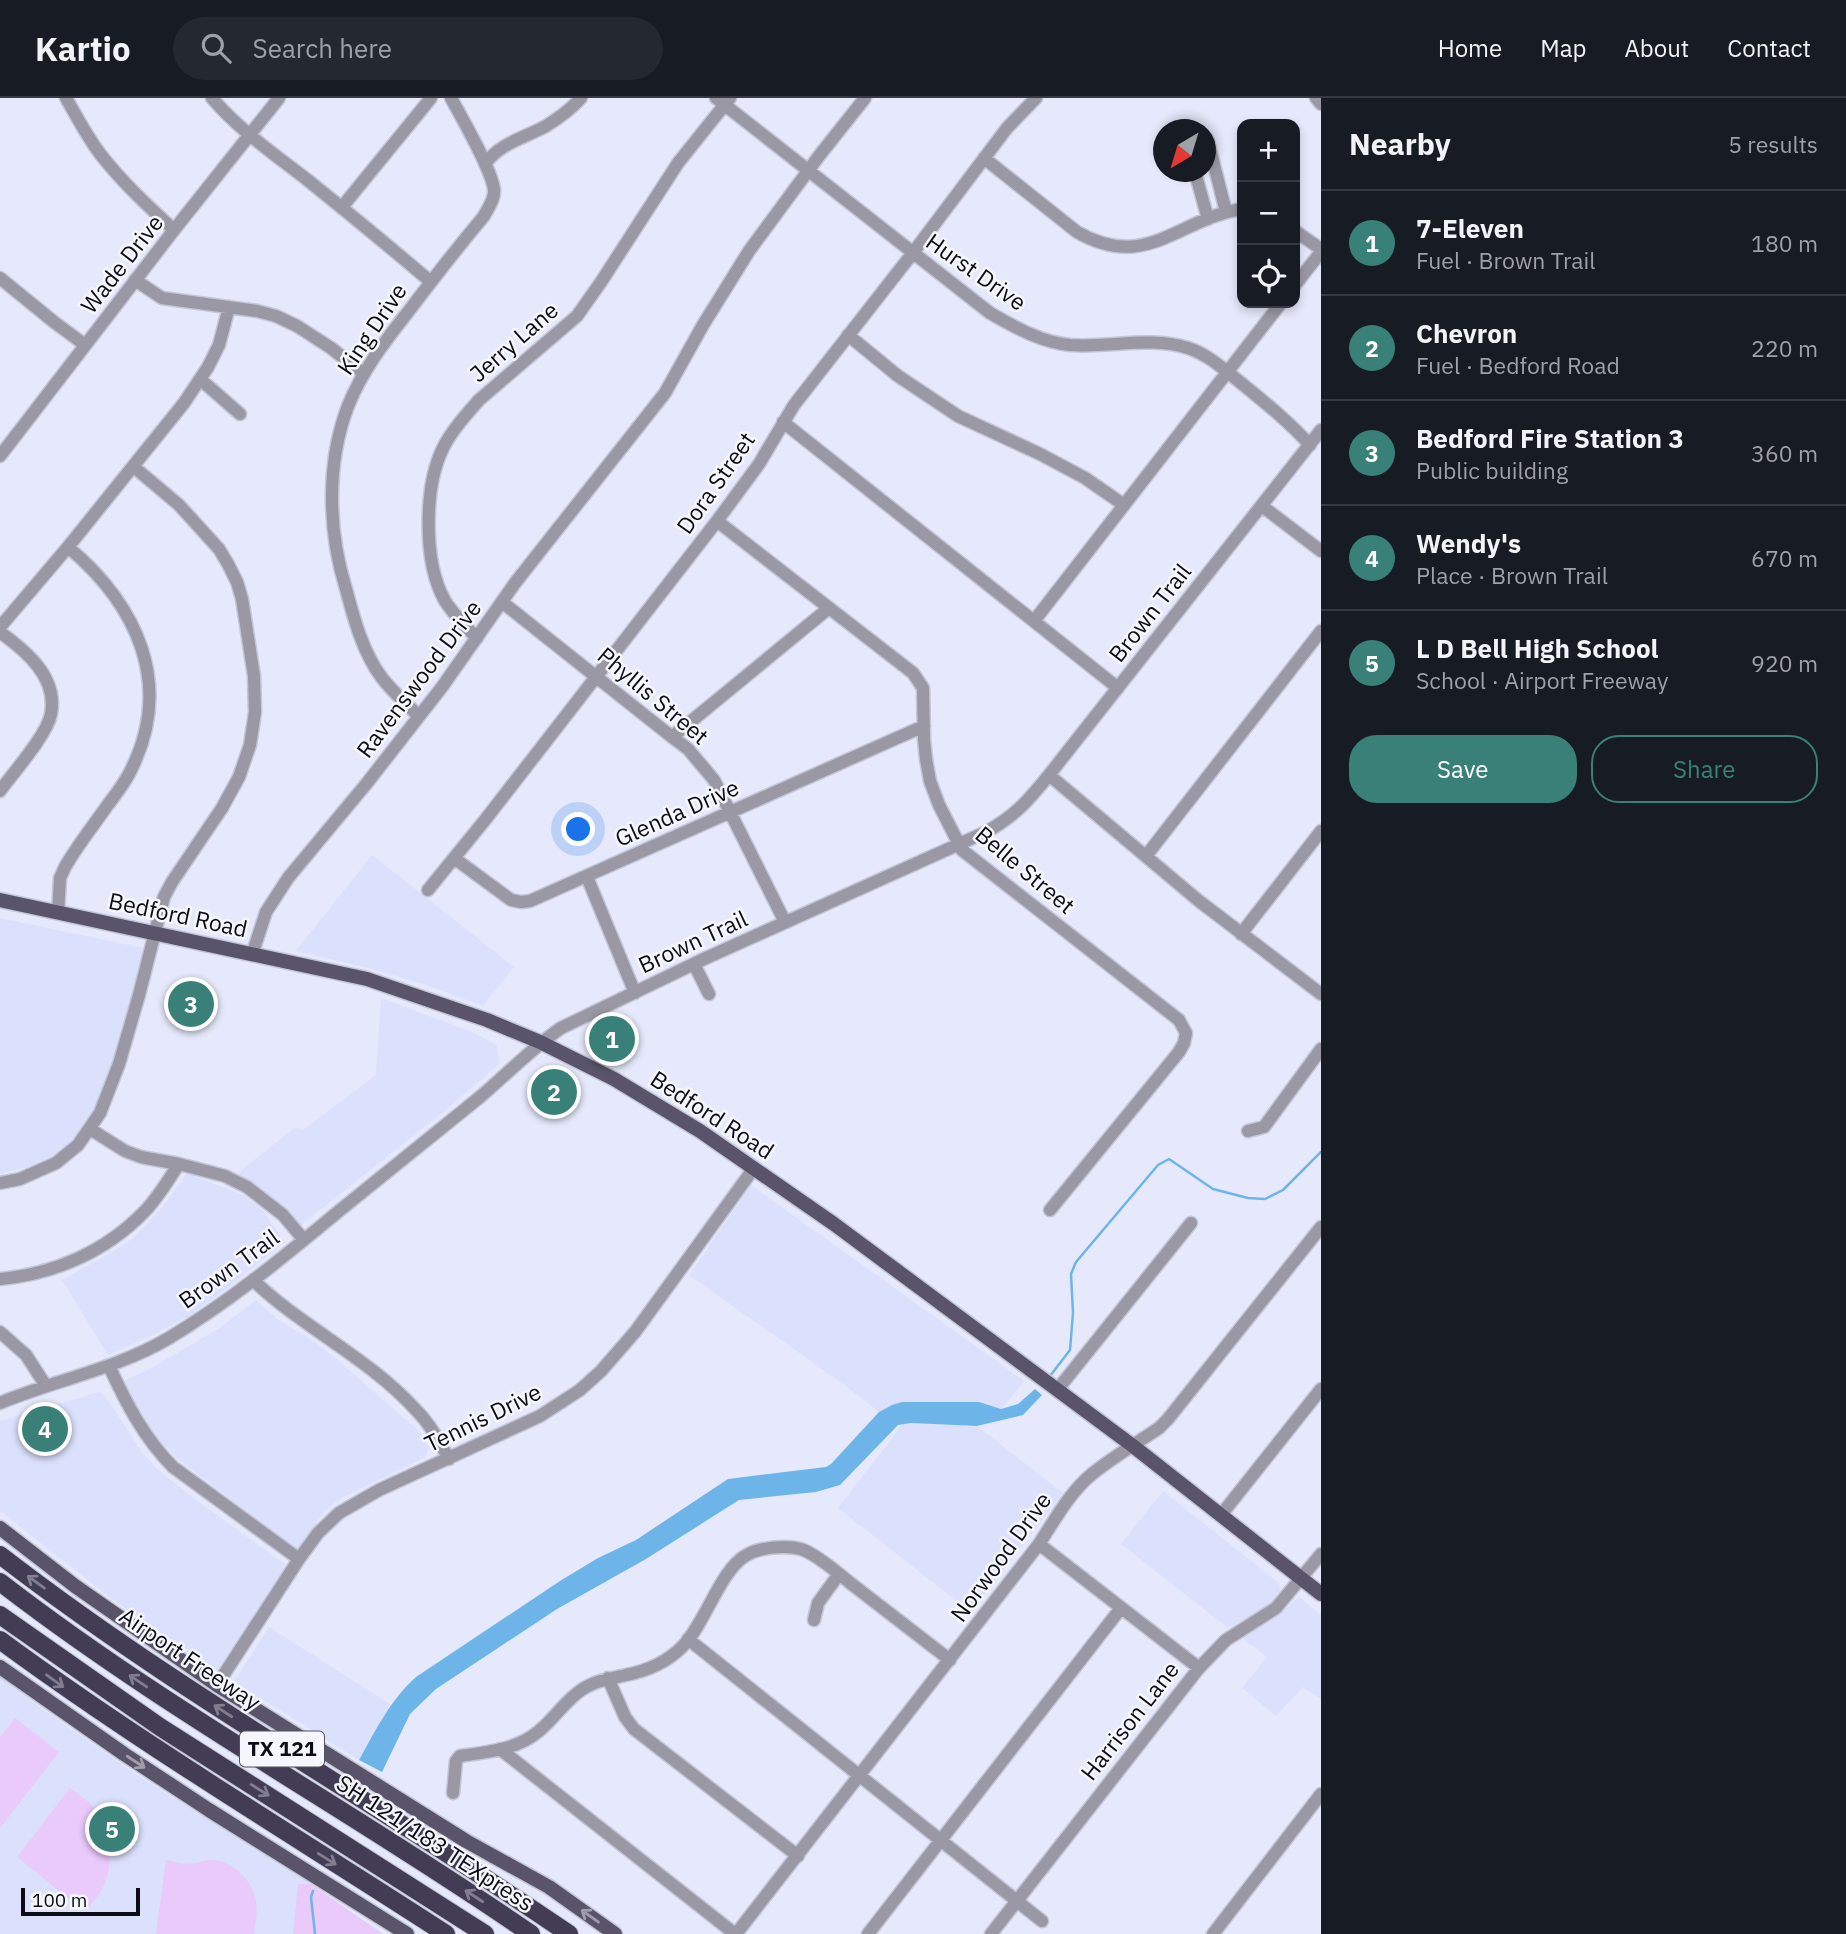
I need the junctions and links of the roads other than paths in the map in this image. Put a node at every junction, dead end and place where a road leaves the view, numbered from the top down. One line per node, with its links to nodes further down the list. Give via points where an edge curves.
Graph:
1 (66, 98): 22 (street, via 101,156)
2 (212, 98): 12 (street)
3 (279, 98): 12 (street, Wade Drive)
4 (430, 98): 18 (street)
5 (451, 98): 14 (street, King Drive)
6 (582, 98): 14 (street, via 545,127 496,150)
7 (866, 98): 15 (street, Ravenswood Drive)
8 (1036, 98): 13 (street, Dora Street)
9 (1316, 98): 11 (street)
10 (723, 100): 15 (street, Hurst Drive); 53 (street, Jerry Lane, via 577,316 479,400 443,448 429,500 434,570 445,600)
11 (1321, 104)
12 (250, 134): 18 (street); 22 (street, Wade Drive)
13 (984, 158): 21 (street, via 1077,232 1106,245 1153,243); 25 (street, Dora Street)
14 (485, 164): 29 (street, King Drive, via 494,187 493,199)
15 (807, 171): 25 (street, Hurst Drive); 48 (street, Ravenswood Drive, via 730,279 665,393)
16 (1216, 173): 20 (street)
17 (1198, 182): 21 (street)
18 (342, 207): 29 (street)
19 (1237, 210): 20 (street)
20 (1226, 212): 21 (street)
21 (1208, 219)
22 (174, 230): 28 (street, Wade Drive)
23 (1300, 235): 24 (street)
24 (1321, 251): 27 (street)
25 (912, 254): 32 (street, Dora Street); 34 (street, Hurst Drive, via 990,313 1039,338 1087,346 1168,344 1190,348)
26 (0, 278): 33 (street)
27 (1300, 278)
28 (135, 280): 30 (street, via 162,298); 33 (street, Wade Drive)
29 (430, 282): 35 (street, King Drive)
30 (229, 307): 35 (street, via 276,316 297,326); 36 (street, via 219,345)
31 (1277, 308): 34 (street)
32 (848, 335): 38 (street, Dora Street); 43 (street, via 958,416 1041,454)
33 (85, 345): 41 (street, Wade Drive)
34 (1228, 372): 40 (street, Hurst Drive); 43 (street)
35 (364, 374): 56 (street, King Drive, via 348,406 332,481 337,553 356,625 372,660)
36 (200, 379): 37 (street); 42 (street)
37 (240, 414)
38 (783, 422): 45 (street, Dora Street, via 760,464); 50 (street)
39 (1321, 430): 40 (street, Brown Trail)
40 (1310, 445): 44 (street, Brown Trail)
41 (0, 456)
42 (134, 467): 46 (street); 71 (street, via 179,505 228,564 242,599 254,676 255,712 239,777 172,882)
43 (1124, 505): 50 (street)
44 (1262, 506): 47 (street); 55 (street, Brown Trail)
45 (717, 521): 49 (street, Belle Street); 54 (street, Dora Street)
46 (68, 547): 51 (street); 69 (street, via 109,587 136,629 149,693 143,740 132,769 65,867)
47 (1321, 551)
48 (502, 602): 53 (street, Ravenswood Drive); 54 (street, Phyllis Street)
49 (829, 608): 57 (street, Belle Street, via 918,679 923,688); 58 (street)
50 (1034, 621): 55 (street)
51 (0, 630): 60 (street, via 39,667 51,704 49,720 37,741)
52 (1321, 631): 64 (street)
53 (477, 638): 56 (street, Ravenswood Drive)
54 (596, 676): 58 (street, Phyllis Street); 65 (street, Dora Street)
55 (1118, 688): 59 (street, Brown Trail)
56 (419, 716): 73 (street, Ravenswood Drive, via 281,887 266,912)
57 (924, 726): 61 (street, Glenda Drive); 63 (street, Belle Street, via 930,781)
58 (672, 737): 61 (street, Phyllis Street, via 706,769)
59 (1049, 775): 63 (street, Brown Trail, via 1006,821); 64 (street)
60 (0, 791)
61 (730, 812): 66 (street, Glenda Drive); 70 (street, Phyllis Street)
62 (1321, 831): 72 (street)
63 (958, 844): 70 (street, Brown Trail); 85 (street, Belle Street, via 1179,1020 1186,1033 1179,1052)
64 (1146, 856): 72 (street)
65 (454, 858): 66 (street, Glenda Drive, via 504,896 521,902); 67 (street, Dora Street)
66 (587, 877): 75 (street)
67 (428, 890)
68 (0, 900): 69 (main road, Bedford Road)
69 (58, 912): 71 (main road, Bedford Road)
70 (785, 922): 74 (street, Brown Trail)
71 (155, 933): 73 (main road, Bedford Road); 80 (street, via 119,1064)
72 (1241, 934): 77 (street)
73 (252, 955): 78 (main road, Bedford Road, via 367,979)
74 (694, 964): 75 (street, Brown Trail); 76 (street)
75 (635, 993): 78 (street, Brown Trail)
76 (709, 994)
77 (1321, 994)
78 (540, 1042): 83 (main road, Bedford Road, via 623,1084); 88 (street, Brown Trail)
79 (1321, 1049): 81 (street, via 1264,1127)
80 (90, 1129): 82 (street, via 125,1151); 84 (street, via 56,1163)
81 (1248, 1131)
82 (179, 1164): 88 (street, via 247,1187 283,1215); 89 (street, via 145,1212 93,1252 50,1270)
83 (754, 1168): 93 (main road, Bedford Road); 98 (street, Tennis Drive, via 635,1332 601,1371 558,1406)
84 (0, 1183)
85 (1050, 1210)
86 (1191, 1223): 93 (street)
87 (1321, 1227): 97 (street, Norwood Drive, via 1168,1419)
88 (304, 1240): 90 (street, Brown Trail)
89 (0, 1279)
90 (253, 1280): 92 (street, Brown Trail, via 167,1340); 98 (street, via 397,1391 432,1430)
91 (0, 1332): 94 (street, via 26,1355)
92 (109, 1366): 94 (street, Brown Trail); 104 (street, via 137,1422 161,1455)
93 (1051, 1384): 97 (main road, Bedford Road)
94 (46, 1385): 96 (street, Brown Trail)
95 (1321, 1389): 99 (street)
96 (0, 1403)
97 (1133, 1446): 99 (main road, Bedford Road); 101 (street, Norwood Drive, via 1079,1486)
98 (449, 1459): 104 (street, Tennis Drive, via 339,1513)
99 (1221, 1515): 106 (main road, Bedford Road)
100 (0, 1528): 118 (main road, Airport Freeway)
101 (1040, 1544): 109 (street); 114 (street, Norwood Drive)
102 (1321, 1554): 106 (street, Harrison Lane)
103 (0, 1555): 131 (highway, Airport Freeway / TX 121, one-way to 103, via 185,1687)
104 (299, 1559): 118 (street, Tennis Drive)
105 (839, 1574): 111 (street, via 818,1603); 112 (street, via 800,1549 775,1548 746,1555 727,1576); 114 (street)
106 (1302, 1578): 108 (main road, Bedford Road); 116 (street, Harrison Lane, via 1276,1608 1226,1640)
107 (0, 1582): 130 (highway, SH 121/183 TEXpress, one-way to 107, via 173,1704)
108 (1321, 1594)
109 (1121, 1608): 116 (street); 123 (street)
110 (0, 1615): 129 (highway, one-way to 129, via 160,1727)
111 (814, 1620)
112 (688, 1639): 117 (street, via 658,1664); 120 (street)
113 (0, 1640): 128 (highway, TX 121, one-way to 128, via 148,1744)
114 (950, 1660): 120 (street, Norwood Drive)
115 (0, 1667): 127 (main road, one-way to 127, via 209,1810)
116 (1199, 1668): 125 (street, Harrison Lane)
117 (608, 1678): 119 (street, via 588,1686 527,1740); 124 (street, via 634,1729)
118 (217, 1685): 132 (main road, Airport Freeway, one-way to 118, via 549,1887 466,1842)
119 (500, 1749): 121 (street, via 460,1756); 133 (street)
120 (859, 1777): 123 (street); 124 (street, Norwood Drive)
121 (453, 1793)
122 (1321, 1794): 136 (street)
123 (940, 1841): 125 (street); 134 (street)
124 (798, 1856): 133 (street, Norwood Drive)
125 (1017, 1901): 126 (street); 135 (street, Harrison Lane)
126 (1042, 1921)
127 (407, 1934)
128 (446, 1934)
129 (485, 1934)
130 (531, 1934)
131 (569, 1934)
132 (615, 1934)
133 (736, 1934)
134 (868, 1934)
135 (991, 1934)
136 (1213, 1934)

